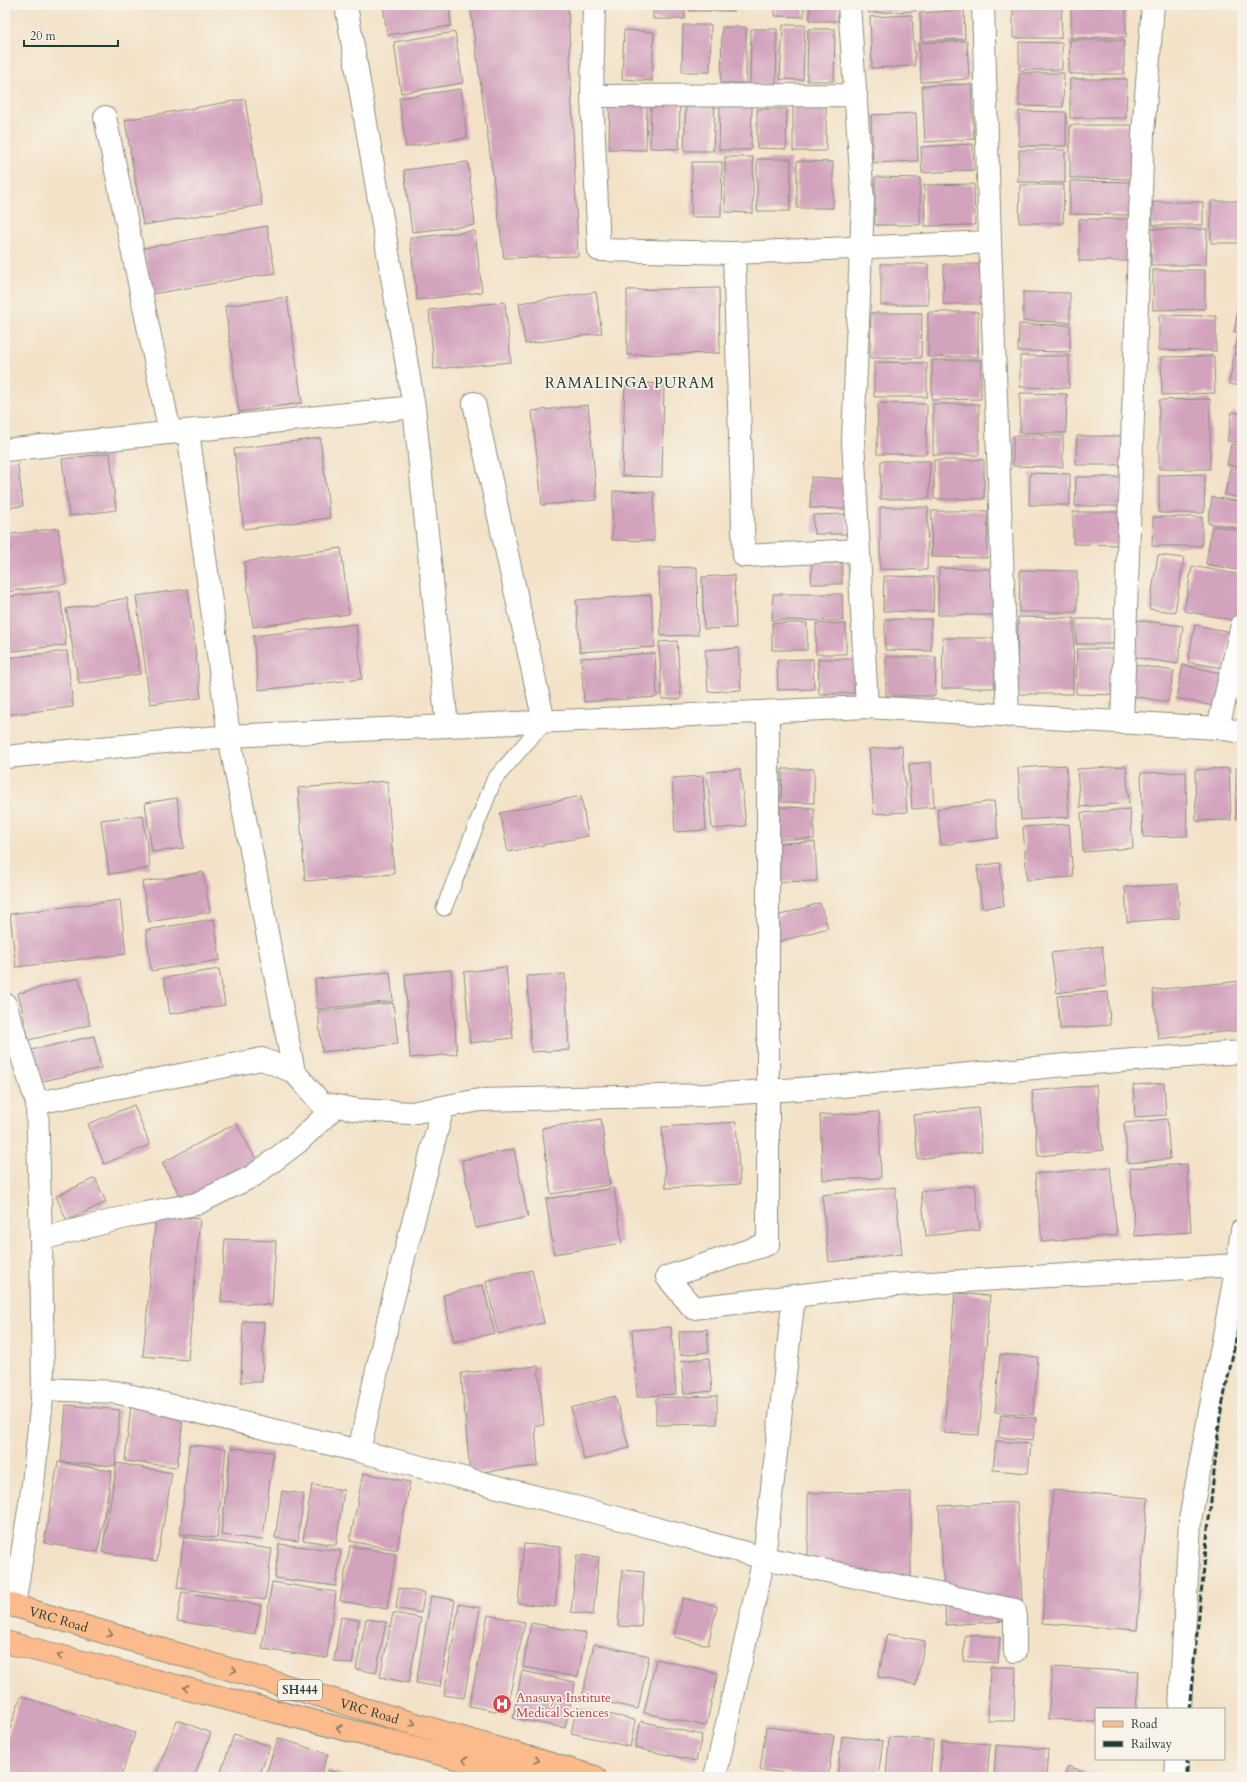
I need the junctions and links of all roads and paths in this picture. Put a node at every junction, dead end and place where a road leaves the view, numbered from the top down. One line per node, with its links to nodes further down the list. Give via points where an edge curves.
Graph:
1 (346, 5): 13 (street)
2 (594, 5): 7 (street)
3 (849, 5): 6 (street)
4 (983, 5): 9 (street)
5 (1153, 5): 22 (street, via 1143,134)
6 (856, 95): 7 (street); 10 (street, via 863,201)
7 (592, 96): 11 (street, via 599,250)
8 (105, 117): 14 (street)
9 (990, 242): 10 (street); 20 (street)
10 (861, 248): 11 (street); 16 (street, via 853,440)
11 (734, 253): 16 (street, via 744,556)
12 (474, 403): 21 (street)
13 (414, 407): 14 (street); 23 (street)
14 (179, 432): 15 (street); 26 (street)
15 (5, 450)
16 (859, 550): 18 (street)
17 (1242, 625): 24 (street)
18 (867, 707): 19 (street); 20 (street)
19 (768, 712): 21 (street); 32 (street)
20 (1008, 716): 22 (street)
21 (544, 722): 23 (street); 28 (lane, via 494,780)
22 (1122, 723): 24 (street)
23 (447, 726): 26 (street)
24 (1218, 728): 25 (street)
25 (1242, 732)
26 (229, 736): 27 (street); 31 (street)
27 (5, 756)
28 (444, 908)
29 (5, 1004): 33 (street)
30 (1242, 1052): 32 (street)
31 (294, 1072): 33 (street, via 262,1059); 34 (street, via 321,1103)
32 (769, 1091): 35 (street, via 707,1095 480,1100); 39 (street, via 768,1244 668,1277 693,1308)
33 (37, 1103): 37 (street)
34 (336, 1106): 35 (street, via 411,1113); 37 (street, via 298,1143 253,1176 196,1204 134,1215)
35 (443, 1107): 41 (street, via 392,1303)
36 (1242, 1230): 38 (street)
37 (41, 1239): 40 (street)
38 (1237, 1265): 39 (street, via 878,1286); 46 (street, via 1190,1520)
39 (794, 1296): 42 (street)
40 (43, 1389): 41 (street, via 115,1392); 43 (street, via 33,1484)
41 (359, 1451): 42 (street, via 614,1516)
42 (764, 1558): 45 (street, via 1016,1610); 50 (street)
43 (9, 1604): 49 (main road, VRC Road / SH444, one-way to 49)
44 (5, 1642): 48 (main road, SH444, one-way to 44)
45 (1015, 1651)
46 (1180, 1708)
47 (1177, 1760): 51 (street)
48 (530, 1777)
49 (595, 1777)
50 (715, 1777)
51 (1176, 1777)

